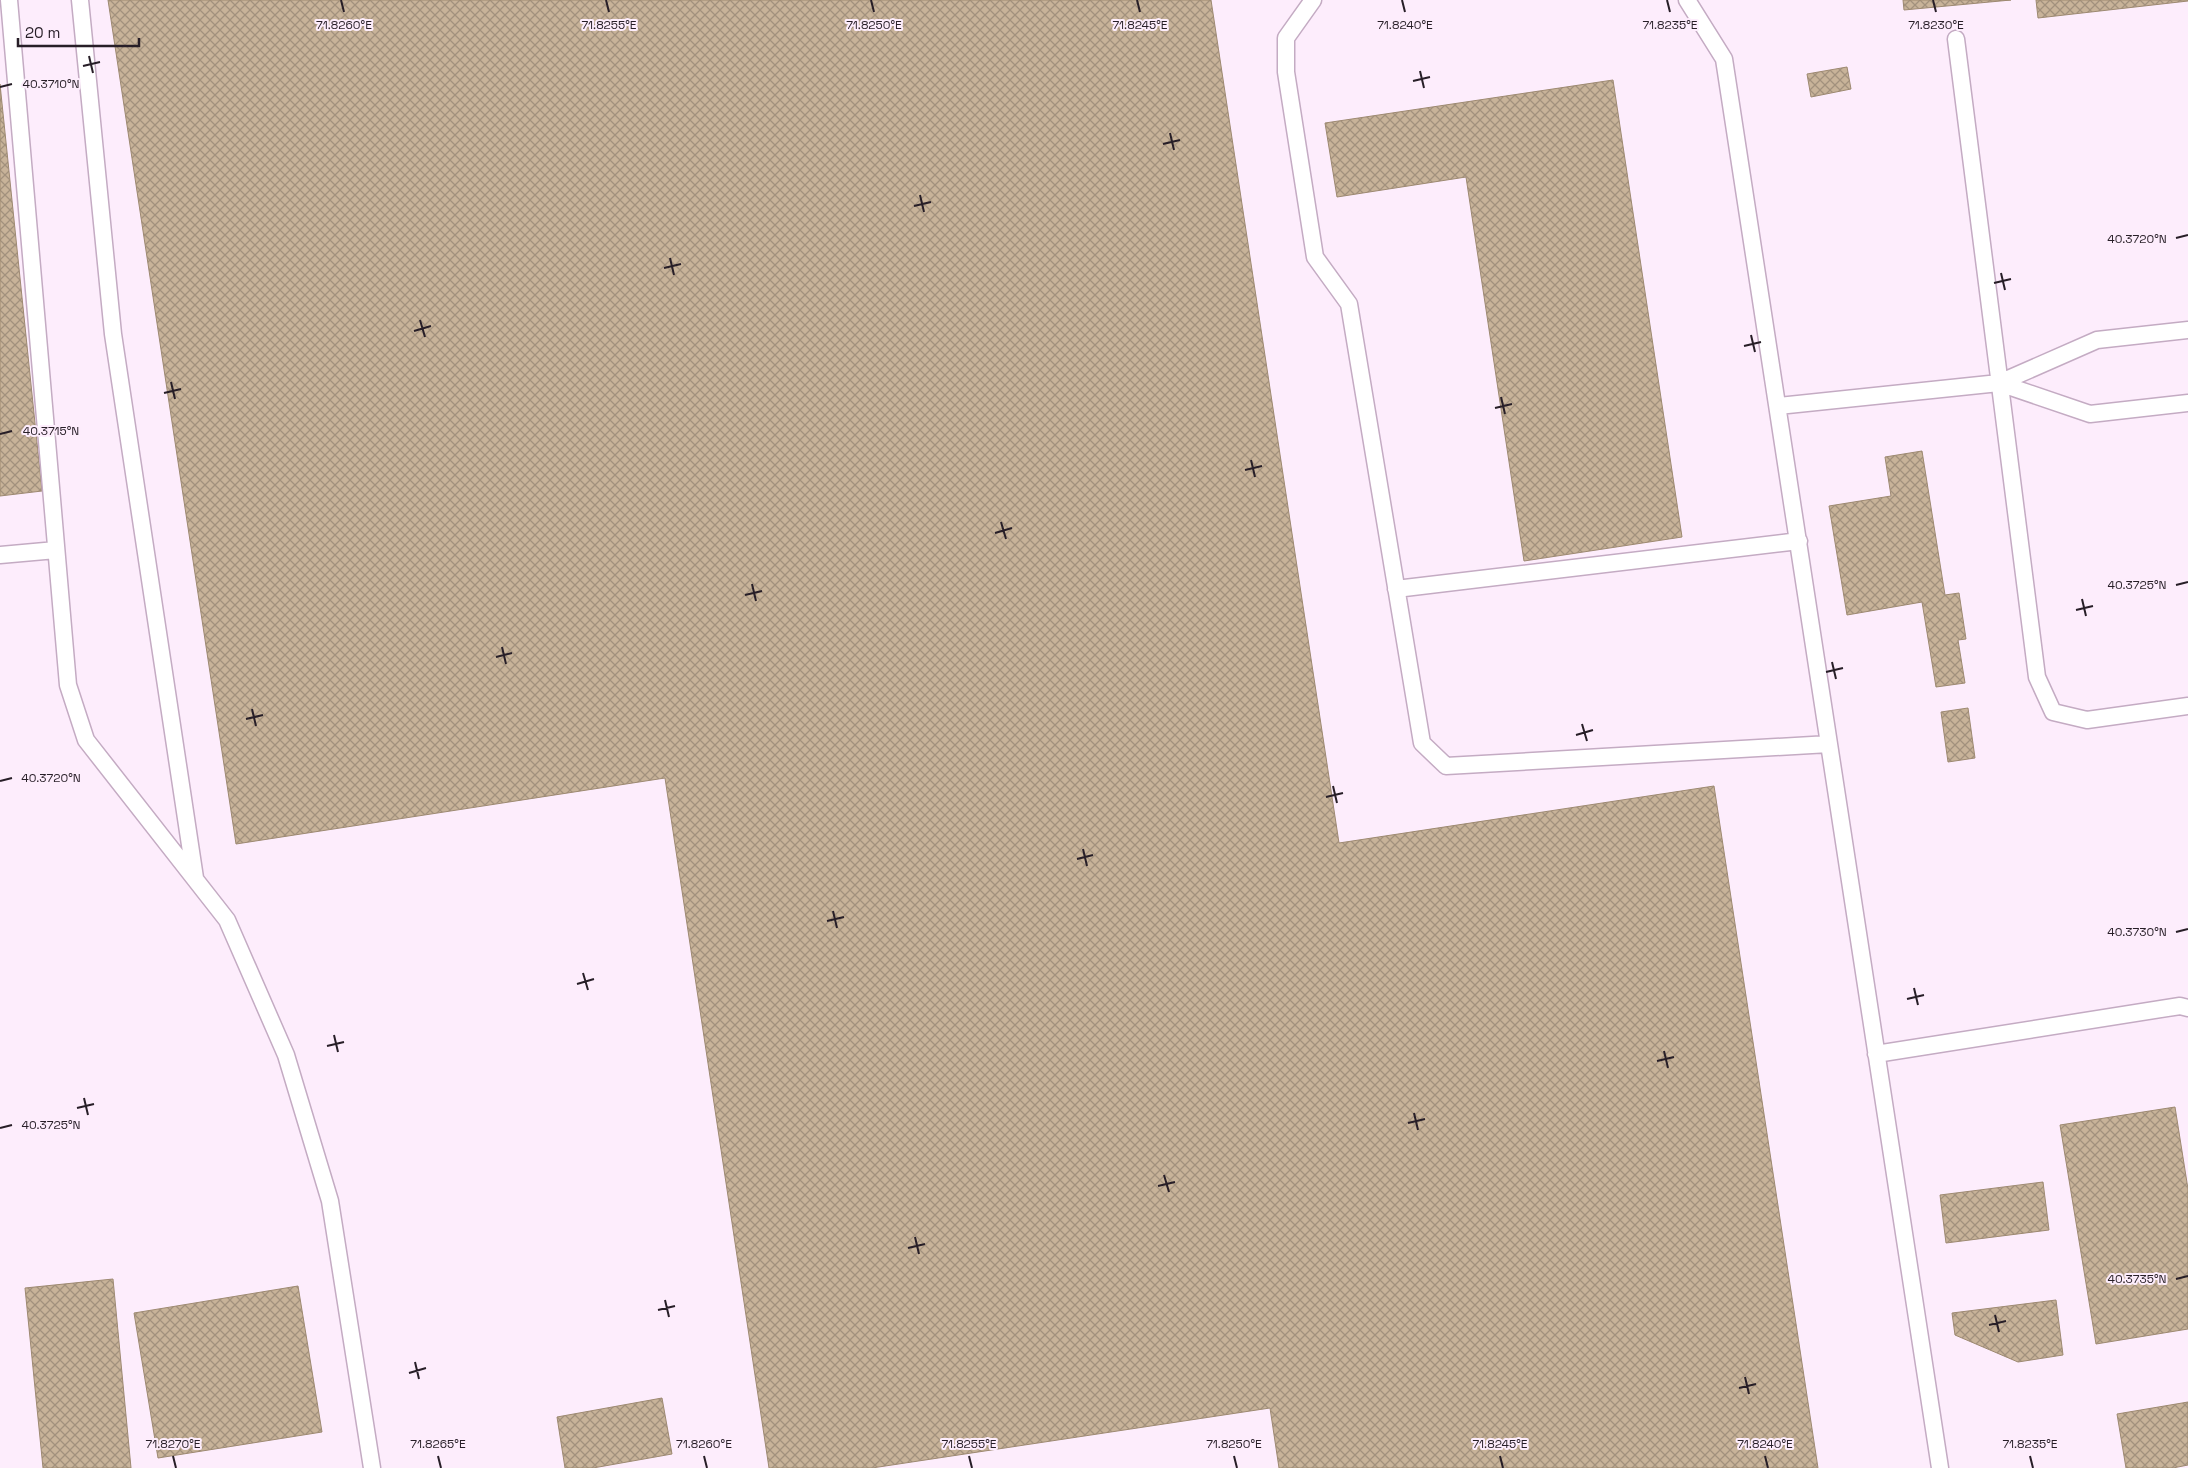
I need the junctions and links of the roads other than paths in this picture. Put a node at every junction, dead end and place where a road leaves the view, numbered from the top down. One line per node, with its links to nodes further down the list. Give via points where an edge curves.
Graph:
1 (9, 0): 11 (lane)
2 (80, 0): 16 (lane, via 113,334)
3 (1314, 0): 13 (lane, via 1286,38 1286,72 1315,257 1349,304)
4 (1687, 0): 9 (lane, via 1724,59)
5 (1956, 39): 7 (lane)
6 (2188, 330): 7 (lane, via 2097,340)
7 (1999, 383): 8 (lane, via 2090,414); 9 (lane); 14 (lane, via 2037,677 2053,712 2087,720)
8 (2188, 403)
9 (1778, 406): 10 (lane)
10 (1799, 541): 13 (lane); 15 (lane)
11 (56, 550): 12 (lane); 16 (lane, via 68,685 86,740)
12 (0, 555)
13 (1396, 589): 15 (lane, via 1422,743 1446,766)
14 (2188, 706)
15 (1829, 744): 18 (lane)
16 (196, 880): 19 (lane, via 227,920 286,1055 330,1201)
17 (2188, 1008): 18 (lane, via 2180,1006)
18 (1876, 1054): 20 (lane)
19 (372, 1468)
20 (1940, 1468)

